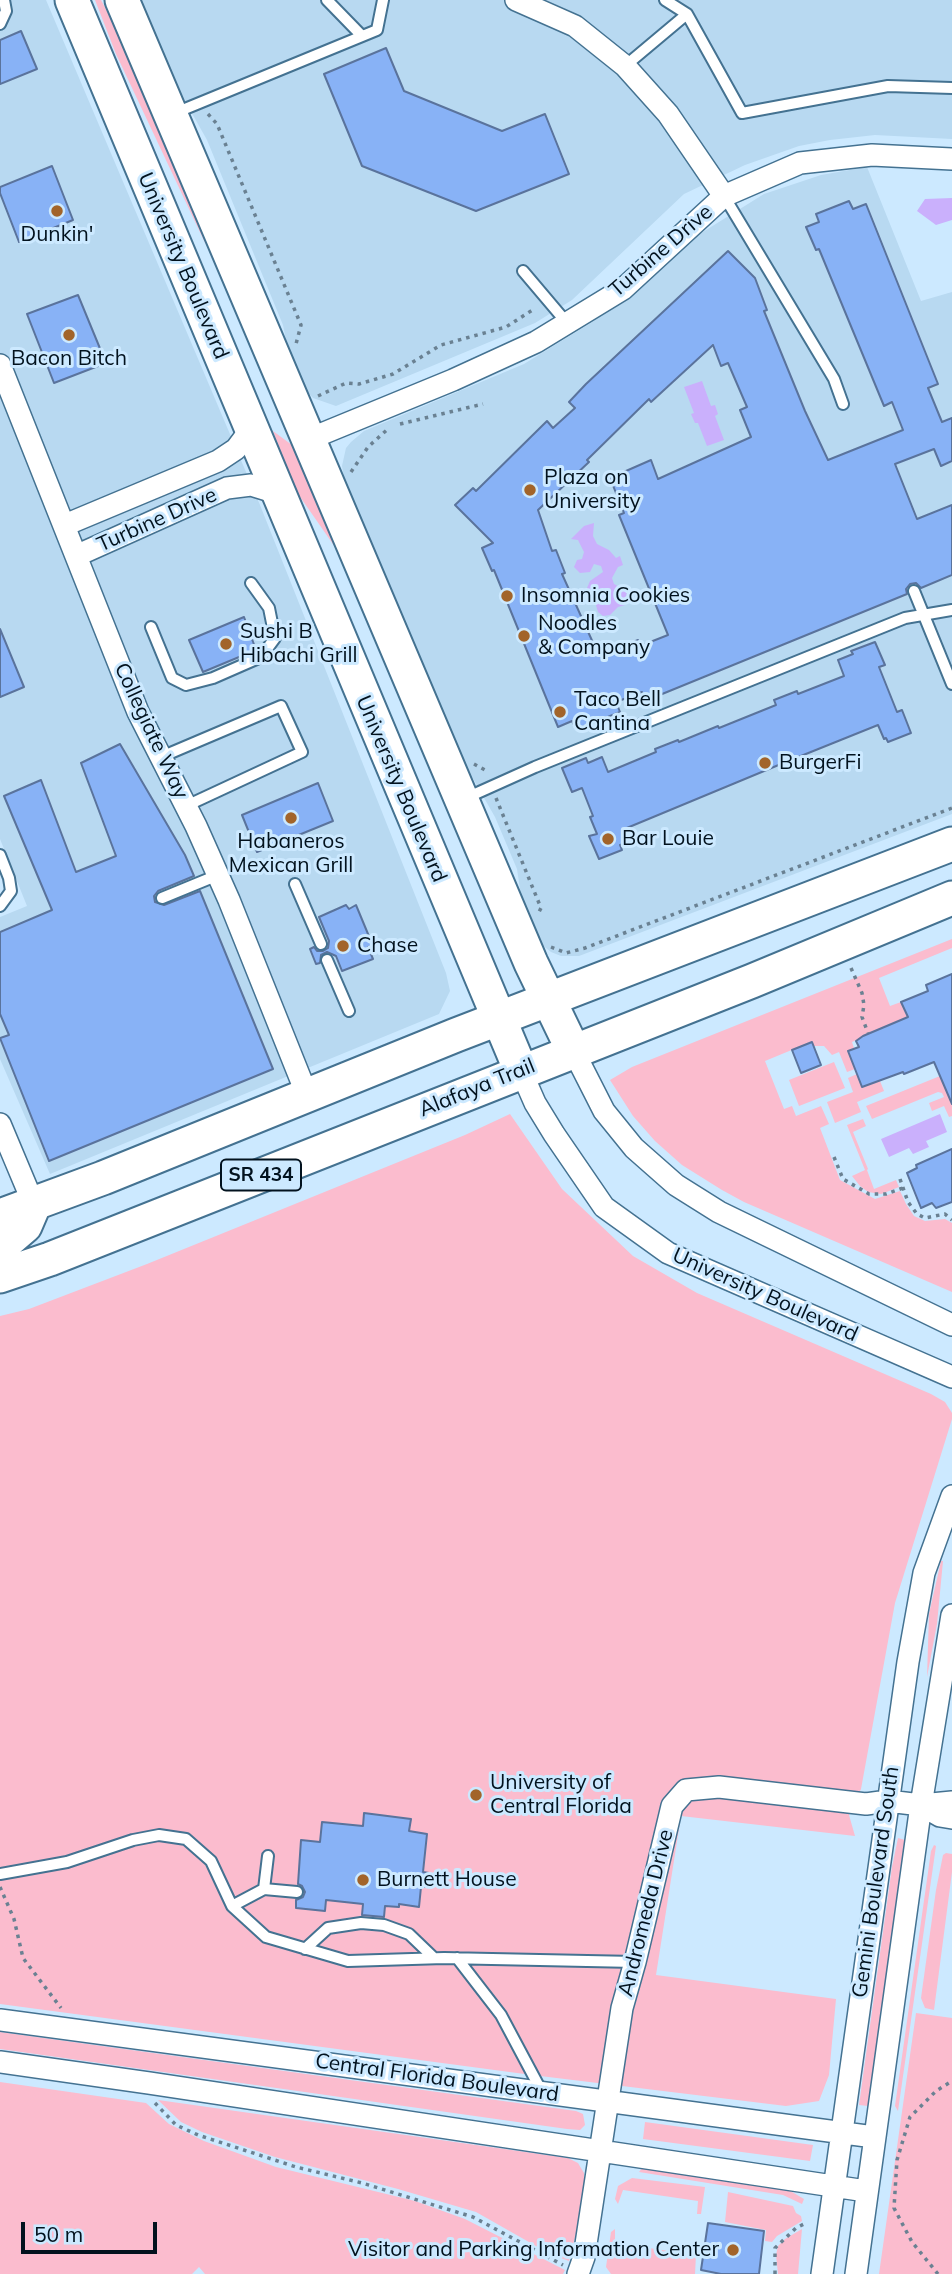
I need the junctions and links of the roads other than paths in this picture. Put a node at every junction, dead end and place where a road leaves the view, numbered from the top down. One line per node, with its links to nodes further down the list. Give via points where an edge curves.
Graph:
1 (4, 0): 9 (lane, via 6,10)
2 (72, 0): 19 (main road, University Boulevard)
3 (122, 0): 13 (main road)
4 (327, 0): 10 (lane)
5 (383, 0): 10 (lane, via 377,30)
6 (516, 0): 11 (street, via 575,26)
7 (665, 0): 8 (lane)
8 (687, 14): 11 (lane); 12 (lane, via 742,113 888,86)
9 (0, 24)
10 (362, 36): 13 (lane)
11 (625, 66): 15 (street, via 668,114)
12 (952, 88)
13 (171, 115): 22 (main road)
14 (952, 159): 15 (street, Turbine Drive, via 873,155 800,163)
15 (724, 195): 17 (street, Turbine Drive, via 623,289); 20 (lane, via 834,379)
16 (523, 271): 17 (lane)
17 (567, 323): 22 (street, Turbine Drive, via 537,342 453,380)
18 (0, 366): 24 (street, Collegiate Way)
19 (227, 372): 21 (main road, University Boulevard); 22 (main road, via 262,409)
20 (843, 404)
21 (251, 429): 23 (main road, University Boulevard); 24 (street, Turbine Drive, via 236,450 218,461)
22 (307, 440): 33 (main road)
23 (277, 493): 25 (street, Turbine Drive, via 251,485 227,488); 46 (main road, University Boulevard)
24 (65, 525): 25 (street, Collegiate Way)
25 (78, 555): 32 (street, Collegiate Way, via 138,712)
26 (251, 583): 30 (lane, via 270,608 275,638 261,657 186,685 172,678)
27 (914, 591): 29 (lane)
28 (952, 610): 29 (lane)
29 (924, 616): 31 (lane); 33 (lane, via 905,618)
30 (151, 627)
31 (952, 684)
32 (161, 757): 34 (street, Collegiate Way); 34 (lane, via 281,706 302,752)
33 (463, 800): 44 (main road)
34 (186, 806): 37 (street, Collegiate Way)
35 (952, 844): 44 (main road, SR 434)
36 (0, 855): 41 (lane, via 10,891)
37 (218, 875): 39 (lane); 49 (street, Collegiate Way)
38 (295, 884): 42 (lane)
39 (162, 898)
40 (952, 898): 47 (main road, Alafaya Trail / SR 434)
41 (0, 906)
42 (321, 944)
43 (327, 960): 45 (lane)
44 (549, 1000): 46 (main road, SR 434); 47 (main road)
45 (349, 1011)
46 (498, 1019): 48 (main road, University Boulevard); 49 (main road, SR 434)
47 (573, 1050): 48 (main road, Alafaya Trail / SR 434); 55 (street, via 604,1111 634,1148 676,1185 719,1212)
48 (521, 1071): 54 (main road, Alafaya Trail / SR 434); 56 (street, University Boulevard, via 535,1104 604,1207 668,1254)
49 (307, 1095): 51 (main road, SR 434)
50 (0, 1124): 51 (street)
51 (34, 1205): 52 (main road, SR 434); 53 (main road, via 24,1226)
52 (0, 1216)
53 (0, 1243)
54 (0, 1276)
55 (952, 1325)
56 (952, 1377)
57 (952, 1496): 59 (street, Gemini Boulevard South, via 924,1573)
58 (952, 1615): 61 (street, Gemini Boulevard South)
59 (888, 1801): 61 (street, Andromeda Drive); 71 (street, Andromeda Drive, via 866,1804 719,1787 686,1790 672,1806); 76 (street, Gemini Boulevard South)
60 (952, 1802): 61 (street)
61 (921, 1805): 62 (street); 77 (street, Gemini Boulevard South)
62 (952, 1818)
63 (268, 1856): 65 (lane)
64 (0, 1874): 67 (lane, via 66,1862 159,1835 186,1839 211,1861)
65 (264, 1889): 66 (lane); 67 (lane)
66 (297, 1892)
67 (232, 1906): 68 (lane, via 266,1937)
68 (305, 1949): 69 (lane, via 348,1961); 69 (lane, via 328,1927 361,1923 409,1934)
69 (434, 1958): 70 (lane)
70 (457, 1958): 71 (lane); 74 (lane, via 501,2015)
71 (635, 1962): 75 (street, Andromeda Drive, via 622,2007)
72 (0, 2020): 74 (street, Central Florida Boulevard)
73 (0, 2062): 78 (street)
74 (542, 2092): 75 (street, Central Florida Boulevard)
75 (607, 2101): 76 (street, Central Florida Boulevard); 78 (street, Andromeda Drive)
76 (842, 2133): 77 (street, Central Florida Boulevard); 79 (street, Gemini Boulevard South)
77 (874, 2137): 80 (street, Gemini Boulevard South)
78 (599, 2152): 79 (street); 81 (street, Andromeda Drive, via 584,2257)
79 (834, 2186): 80 (street); 82 (street, Gemini Boulevard South)
80 (866, 2191): 83 (street, Gemini Boulevard South)
81 (573, 2271)
82 (822, 2274)
83 (856, 2274)

